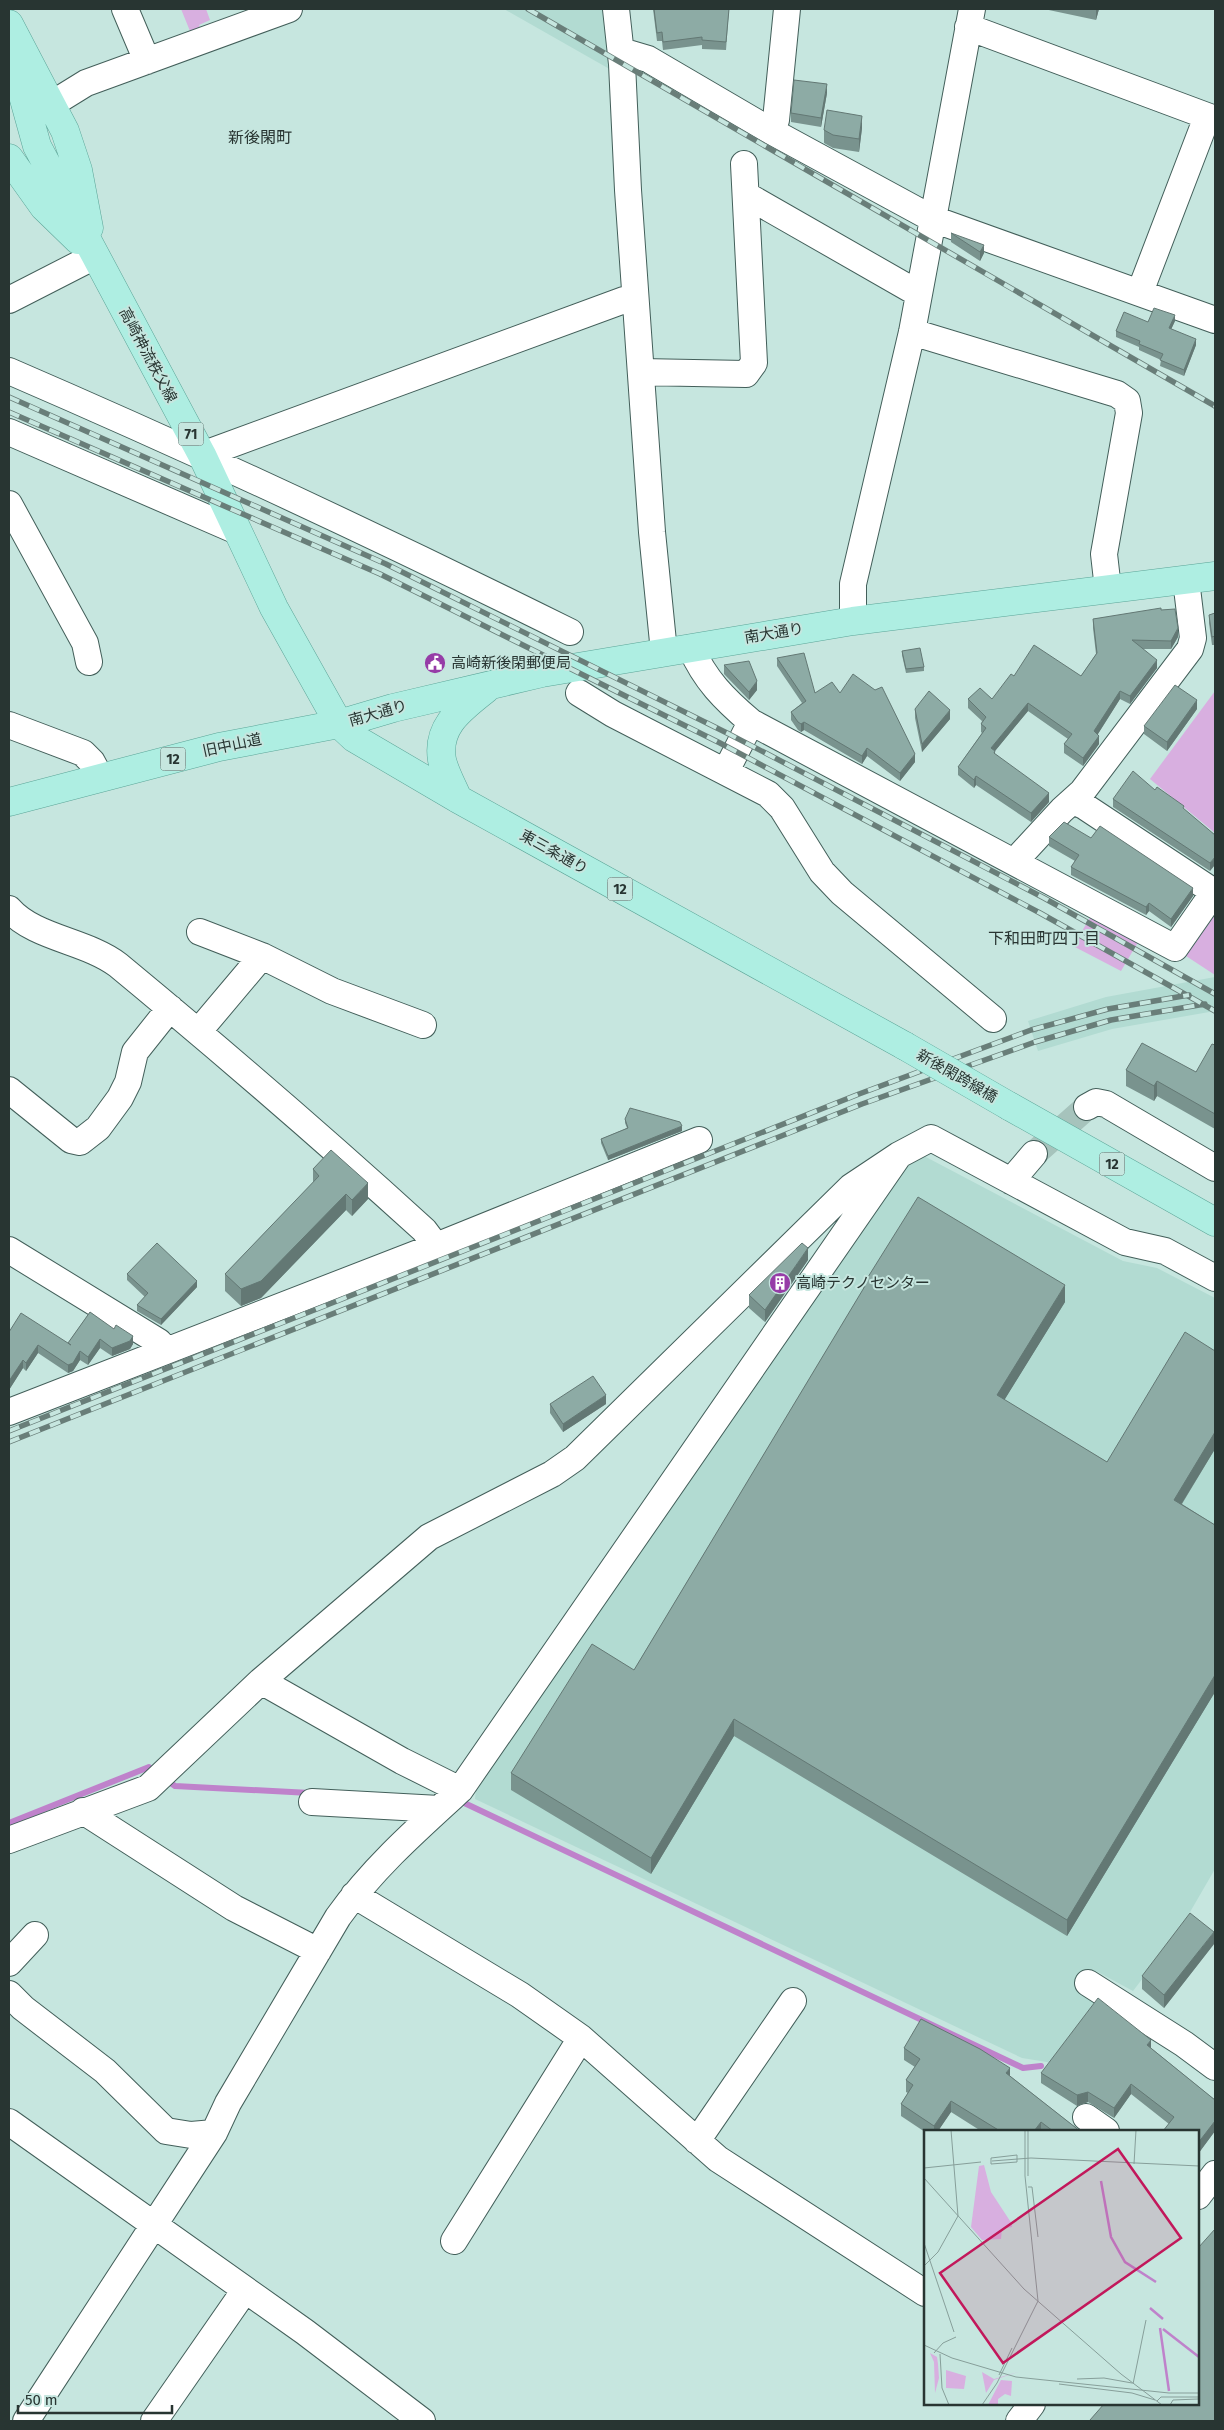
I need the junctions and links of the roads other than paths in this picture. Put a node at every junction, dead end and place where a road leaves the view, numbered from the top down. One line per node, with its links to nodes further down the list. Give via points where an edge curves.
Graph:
1 (125, 9): 8 (street)
2 (289, 9): 8 (street)
3 (616, 9): 7 (street)
4 (786, 9): 13 (street, via 776,120)
5 (970, 18): 12 (street); 18 (street)
6 (9, 24): 10 (main road, 71)
7 (621, 51): 13 (street, via 648,59); 23 (street)
8 (147, 61): 10 (street, via 86,84)
9 (9, 67): 14 (main road, 高崎神流秩父線 / 71, via 22,92)
10 (52, 104): 19 (main road, 71, via 78,170)
11 (9, 112): 14 (main road, 高崎神流秩父線 / 71)
12 (1211, 118): 20 (street)
13 (771, 131): 18 (street)
14 (37, 146): 19 (main road, 高崎神流秩父線 / 71)
15 (9, 158): 19 (main road, 71, via 44,207)
16 (744, 164): 17 (street)
17 (746, 196): 21 (street); 27 (street, via 754,363 746,374)
18 (932, 219): 20 (street); 21 (street)
19 (95, 256): 22 (street); 29 (main road, 高崎神流秩父線 / 71)
20 (1140, 292): 24 (street)
21 (919, 294): 25 (street)
22 (9, 300)
23 (635, 303): 27 (street); 29 (street, via 624,300)
24 (1215, 320)
25 (912, 332): 34 (street, via 1117,394 1127,401 1129,413 1104,554); 35 (street, via 852,584)
26 (9, 372): 29 (street)
27 (642, 372): 38 (street, via 652,532)
28 (9, 432): 31 (street)
29 (202, 455): 31 (main road, 高崎神流秩父線 / 71); 36 (street)
30 (9, 504): 39 (street, via 85,643)
31 (237, 531): 43 (main road, 高崎神流秩父線 / 71, via 274,608)
32 (1215, 576): 33 (main road, 南大通り)
33 (1186, 580): 34 (main road, 南大通り); 48 (street, via 1193,638 1190,649)
34 (1108, 589): 35 (main road, 南大通り)
35 (853, 620): 37 (main road, 南大通り)
36 (570, 632)
37 (691, 648): 38 (main road, 南大通り); 42 (street, via 701,670 716,690)
38 (664, 652): 40 (main road, 南大通り)
39 (89, 662)
40 (494, 683): 43 (main road, 南大通り); 47 (main road, via 457,712 444,733 442,760)
41 (579, 693): 45 (street, via 613,714)
42 (752, 722): 45 (street); 50 (street)
43 (340, 724): 46 (main road, 旧中山道 / 12, via 219,747); 47 (main road, 東三条通り / 12, via 354,738)
44 (9, 725): 46 (street, via 83,753)
45 (726, 771): 55 (street, via 768,794 782,808 822,872 842,893)
46 (100, 777): 49 (main road, 旧中山道 / 12)
47 (458, 799): 58 (main road, 東三条通り / 12)
48 (1073, 801): 50 (street); 50 (street, via 1214,892 1175,948)
49 (9, 802)
50 (1014, 862)
51 (9, 909): 54 (street, via 34,927 106,956)
52 (200, 932): 53 (street)
53 (262, 956): 56 (street, via 332,991); 57 (street)
54 (170, 1008): 57 (street); 59 (street, via 135,1052 128,1082 120,1098 86,1139 80,1142 71,1140)
55 (993, 1019)
56 (423, 1024)
57 (198, 1032): 67 (street, via 424,1230)
58 (905, 1046): 66 (main road, 新後閑跨線橋 / 12, bridge)
59 (9, 1090)
60 (1087, 1108): 64 (street, via 1096,1102 1106,1104)
61 (699, 1140): 67 (street)
62 (1034, 1154): 65 (street)
63 (899, 1155): 65 (street, via 931,1138); 72 (street, via 851,1187 575,1458 552,1474 429,1537); 73 (street)
64 (1215, 1168)
65 (1011, 1181): 69 (street, via 1125,1242 1165,1252)
66 (1215, 1222)
67 (432, 1248): 70 (street)
68 (9, 1250): 70 (street, via 160,1342)
69 (1215, 1278)
70 (166, 1351): 71 (street)
71 (9, 1412)
72 (261, 1681): 73 (street); 76 (street, via 148,1788)
73 (460, 1790): 75 (street)
74 (312, 1802): 75 (street)
75 (439, 1809): 78 (street, via 391,1853)
76 (83, 1811): 77 (street); 80 (street, via 234,1908)
77 (9, 1840)
78 (354, 1895): 80 (street); 85 (street, via 520,1994)
79 (36, 1935): 81 (street)
80 (318, 1952): 88 (street, via 228,2103)
81 (9, 1963)
82 (1088, 1983): 86 (street)
83 (9, 1994): 88 (street, via 105,2071 166,2131 191,2135)
84 (793, 2001): 89 (street)
85 (581, 2038): 89 (street); 91 (street)
86 (1215, 2067)
87 (9, 2122): 90 (street)
88 (214, 2133): 90 (street)
89 (697, 2141): 93 (street, via 718,2159)
90 (153, 2224): 92 (street); 95 (street)
91 (454, 2241)
92 (245, 2290): 96 (street); 97 (street)
93 (924, 2291)
94 (1031, 2405): 98 (street)
95 (26, 2421)
96 (154, 2421)
97 (422, 2421)
98 (1019, 2421)

